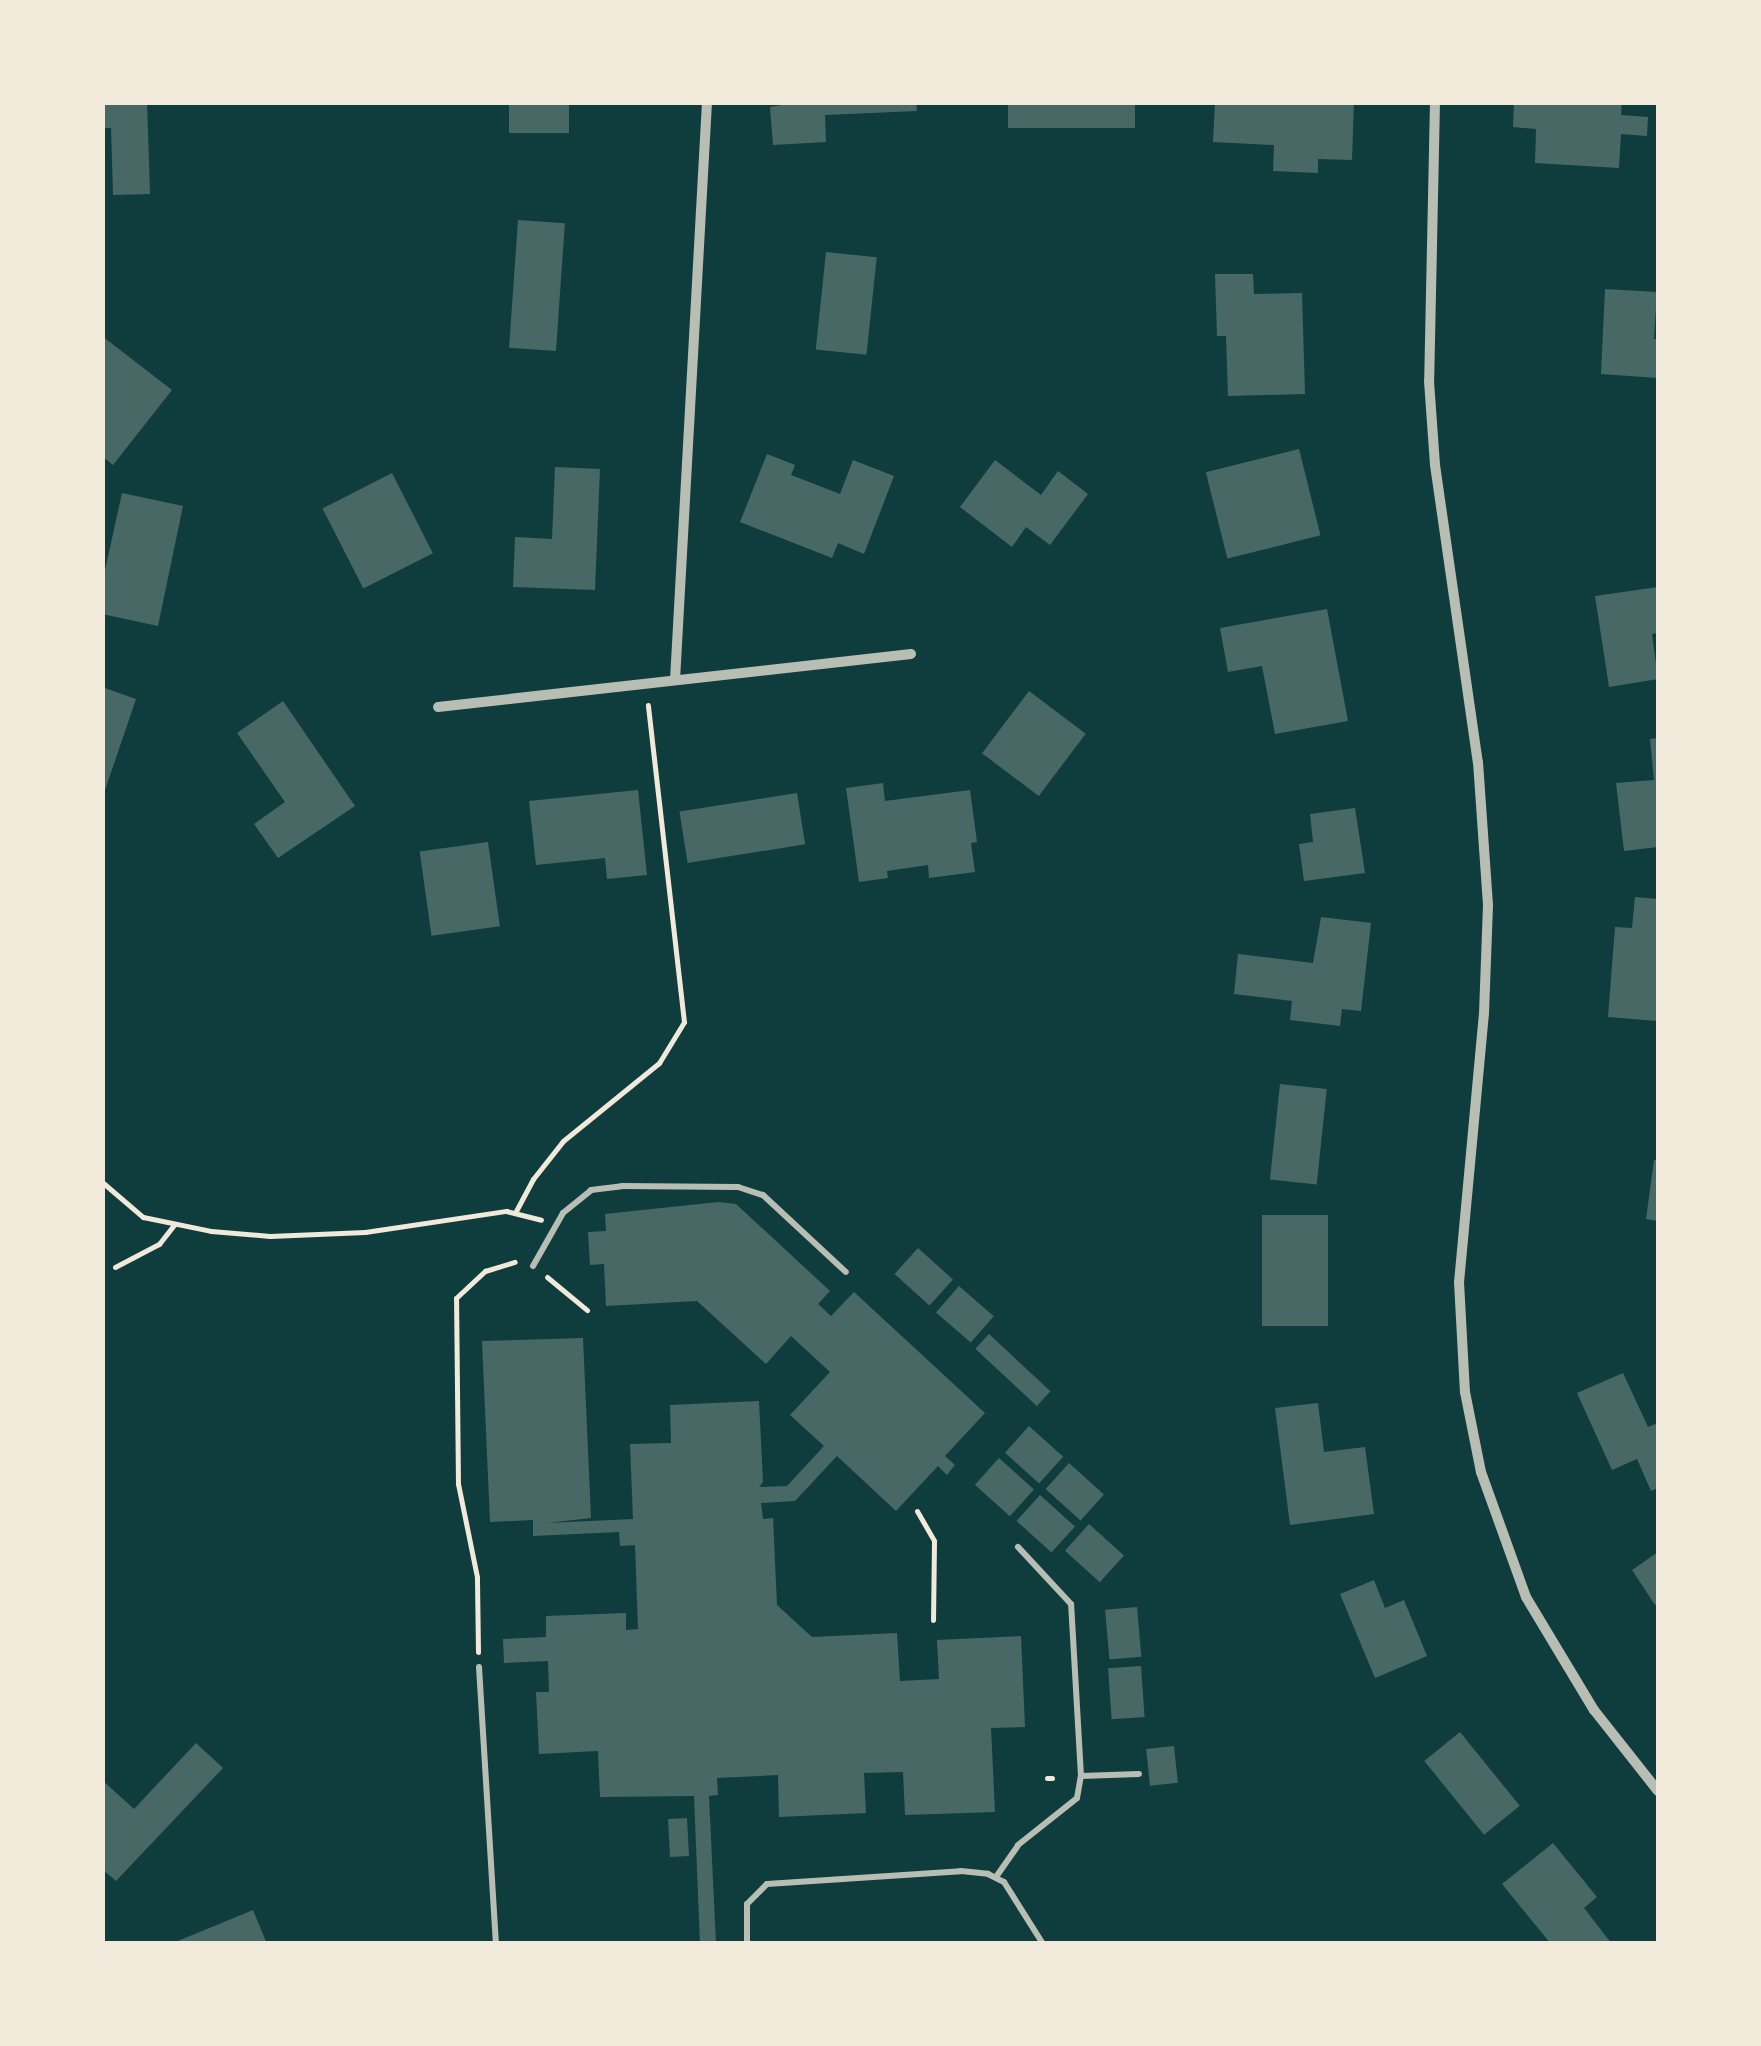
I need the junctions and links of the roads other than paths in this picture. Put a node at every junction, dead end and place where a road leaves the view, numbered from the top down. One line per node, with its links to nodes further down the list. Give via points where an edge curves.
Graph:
1 (707, 102): 4 (street)
2 (1435, 102): 12 (street, via 1428,381 1488,868 1484,1013 1459,1282 1466,1392 1481,1472 1526,1597 1594,1710)
3 (911, 654): 4 (street)
4 (675, 680): 5 (street)
5 (438, 708)
6 (533, 1266): 7 (lane, via 570,1204 601,1188 746,1188)
7 (846, 1272)
8 (1018, 1548): 11 (lane, via 1070,1599)
9 (480, 1667): 14 (lane)
10 (1140, 1774): 11 (lane)
11 (1081, 1776): 13 (lane, via 1077,1798 1018,1845)
12 (1658, 1791)
13 (996, 1877): 15 (lane, via 961,1871 767,1884 747,1904); 16 (lane, via 1010,1888)
14 (496, 1944)
15 (748, 1944)
16 (1043, 1944)

